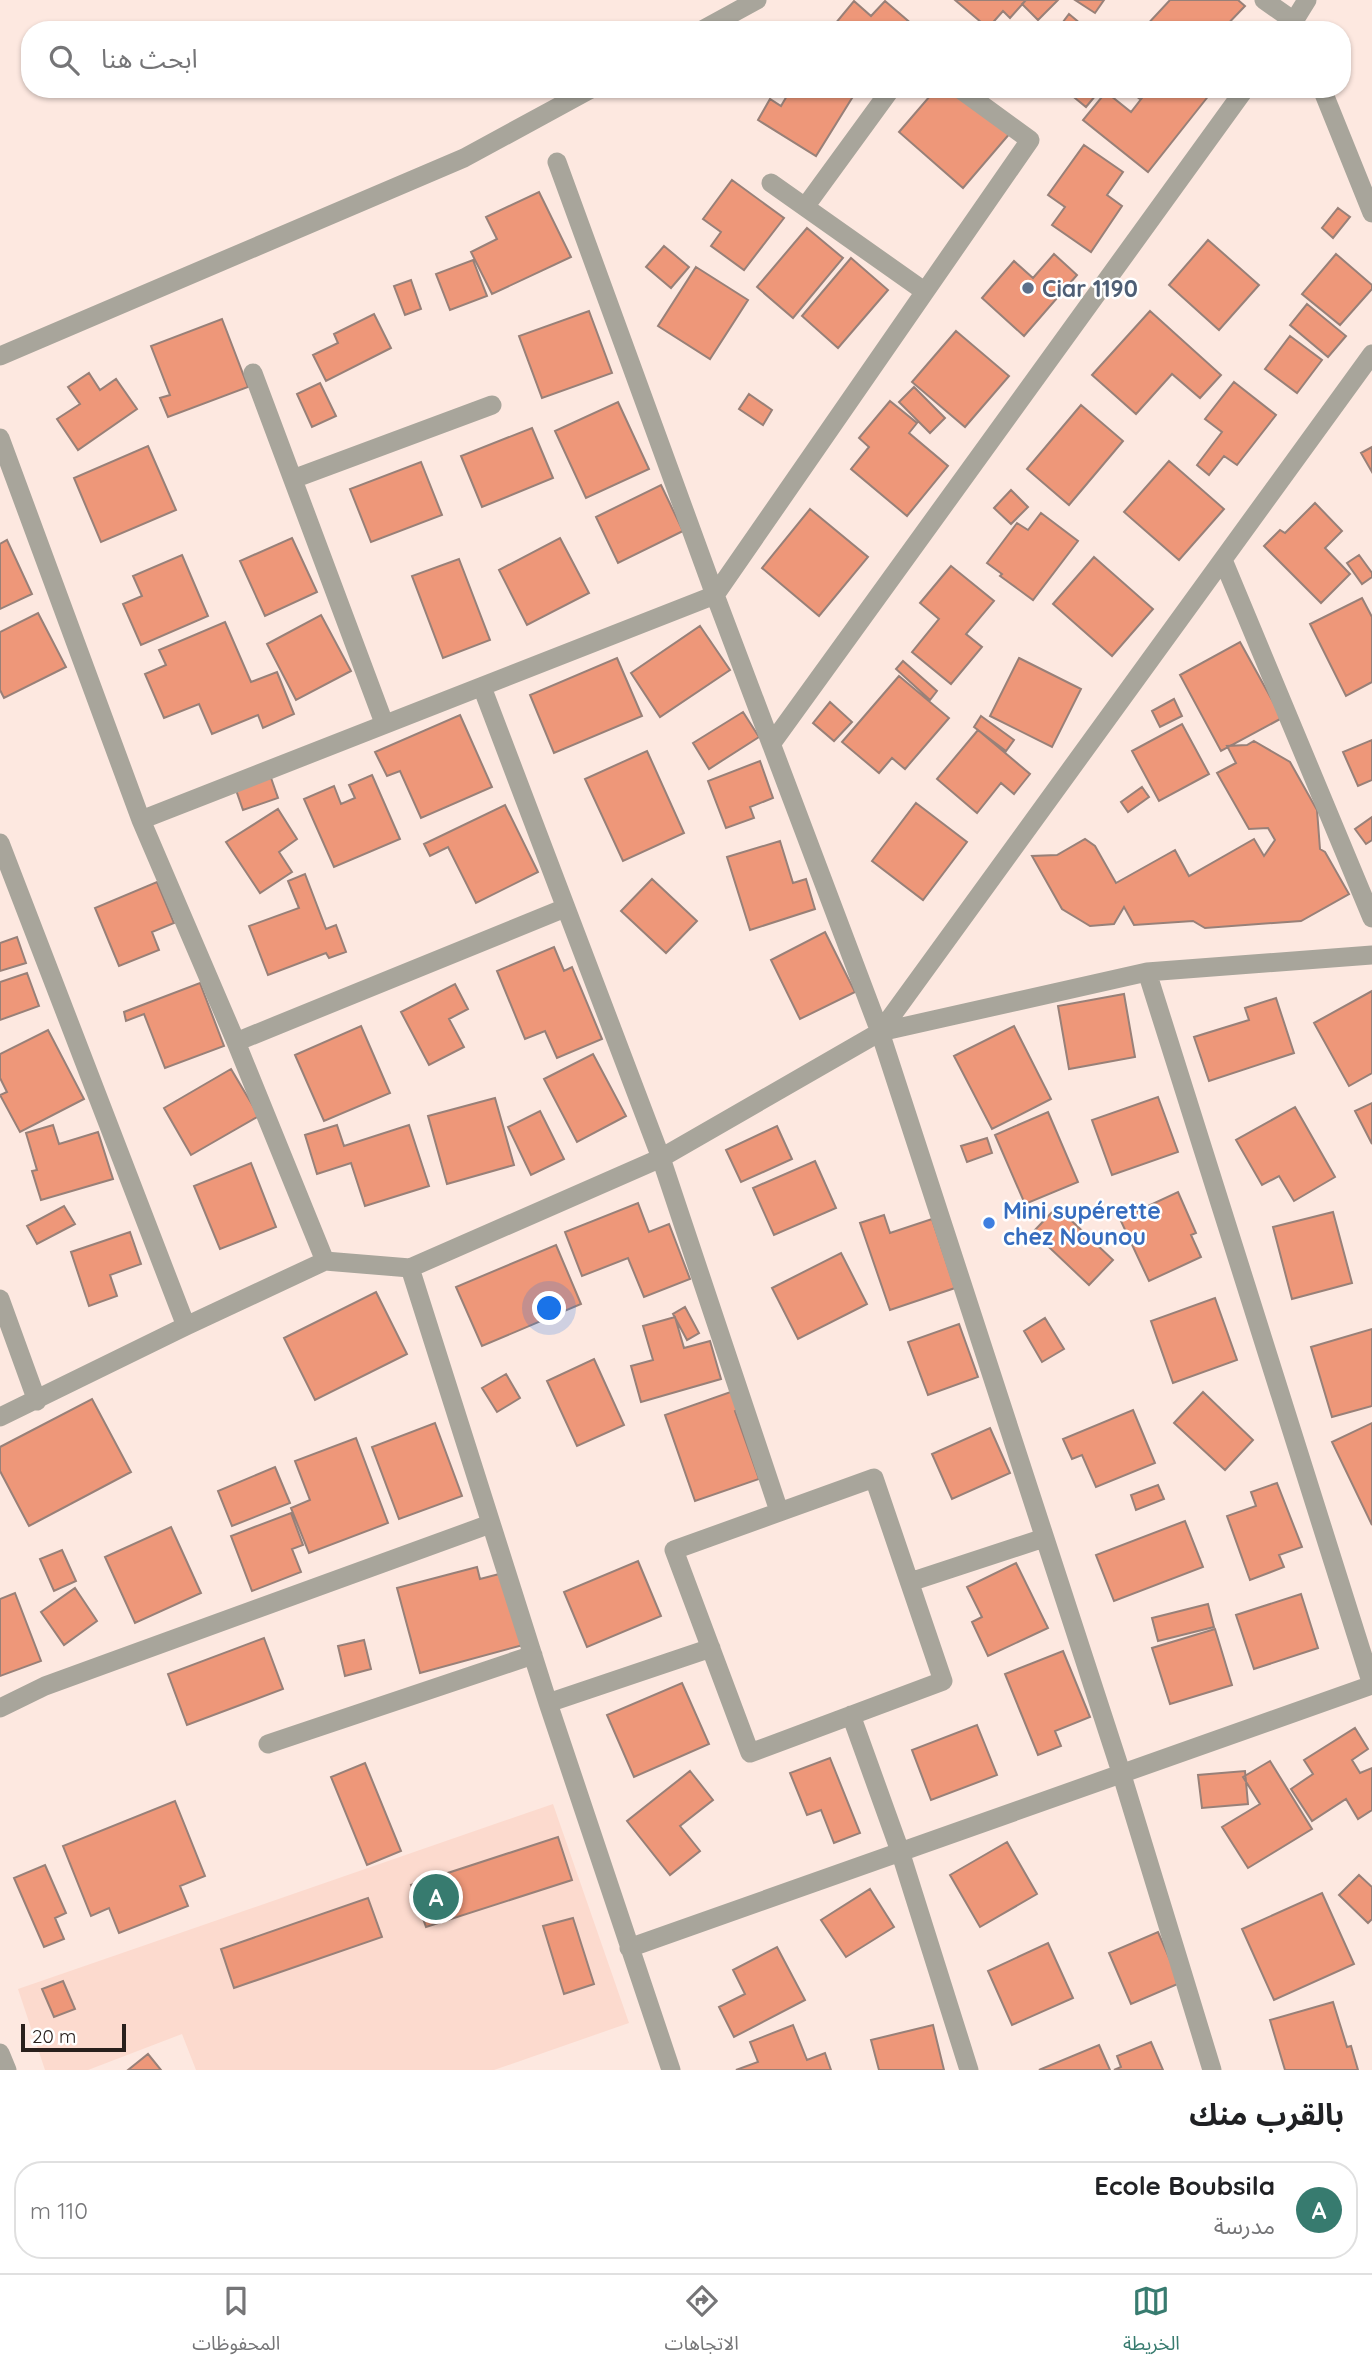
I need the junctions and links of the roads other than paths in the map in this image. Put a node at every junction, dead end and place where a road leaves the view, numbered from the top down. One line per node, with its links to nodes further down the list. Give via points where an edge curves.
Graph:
1 (757, 0): 4 (street)
2 (1264, 0): 5 (street)
3 (1307, 0): 6 (street)
4 (718, 21)
5 (1287, 21)
6 (1296, 21)
7 (574, 98): 18 (street, via 464,158)
8 (884, 98): 14 (street)
9 (972, 98): 16 (street, via 1030,140)
10 (1238, 98): 27 (street)
11 (1326, 98): 15 (street)
12 (557, 162): 24 (street)
13 (771, 183): 14 (street)
14 (805, 207): 16 (street)
15 (1372, 214)
16 (923, 291): 24 (street)
17 (1372, 354): 23 (street)
18 (0, 356)
19 (253, 373): 22 (street)
20 (492, 405): 22 (street)
21 (0, 438): 28 (street)
22 (292, 479): 26 (street)
23 (1223, 560): 31 (street); 34 (street)
24 (715, 594): 25 (street); 27 (street)
25 (482, 687): 26 (street); 30 (street)
26 (384, 723): 28 (street)
27 (772, 743): 34 (street)
28 (141, 820): 35 (street)
29 (0, 843): 40 (street)
30 (565, 908): 35 (street); 36 (street)
31 (1372, 918)
32 (1372, 955): 33 (street)
33 (1147, 972): 34 (street); 49 (street)
34 (880, 1032): 36 (street); 45 (street)
35 (236, 1042): 37 (street)
36 (661, 1158): 38 (street); 43 (street)
37 (325, 1261): 38 (street); 40 (street)
38 (410, 1268): 44 (street)
39 (0, 1299): 41 (street)
40 (186, 1326): 41 (street)
41 (37, 1401): 42 (street)
42 (0, 1417)
43 (779, 1511): 46 (street, via 874,1478); 47 (street, via 674,1550)
44 (490, 1524): 48 (street); 51 (street, via 45,1686)
45 (1044, 1538): 46 (street); 54 (street)
46 (909, 1582): 52 (street, via 943,1681)
47 (711, 1648): 50 (street); 52 (street, via 750,1753)
48 (533, 1655): 50 (street); 53 (street)
49 (1372, 1685): 54 (street)
50 (548, 1703): 56 (street)
51 (0, 1709)
52 (851, 1715): 55 (street)
53 (268, 1744)
54 (1121, 1772): 55 (street); 61 (street)
55 (900, 1851): 56 (street); 60 (street)
56 (629, 1948): 59 (street)
57 (0, 2053): 58 (street)
58 (7, 2070)
59 (671, 2070)
60 (969, 2070)
61 (1212, 2070)

